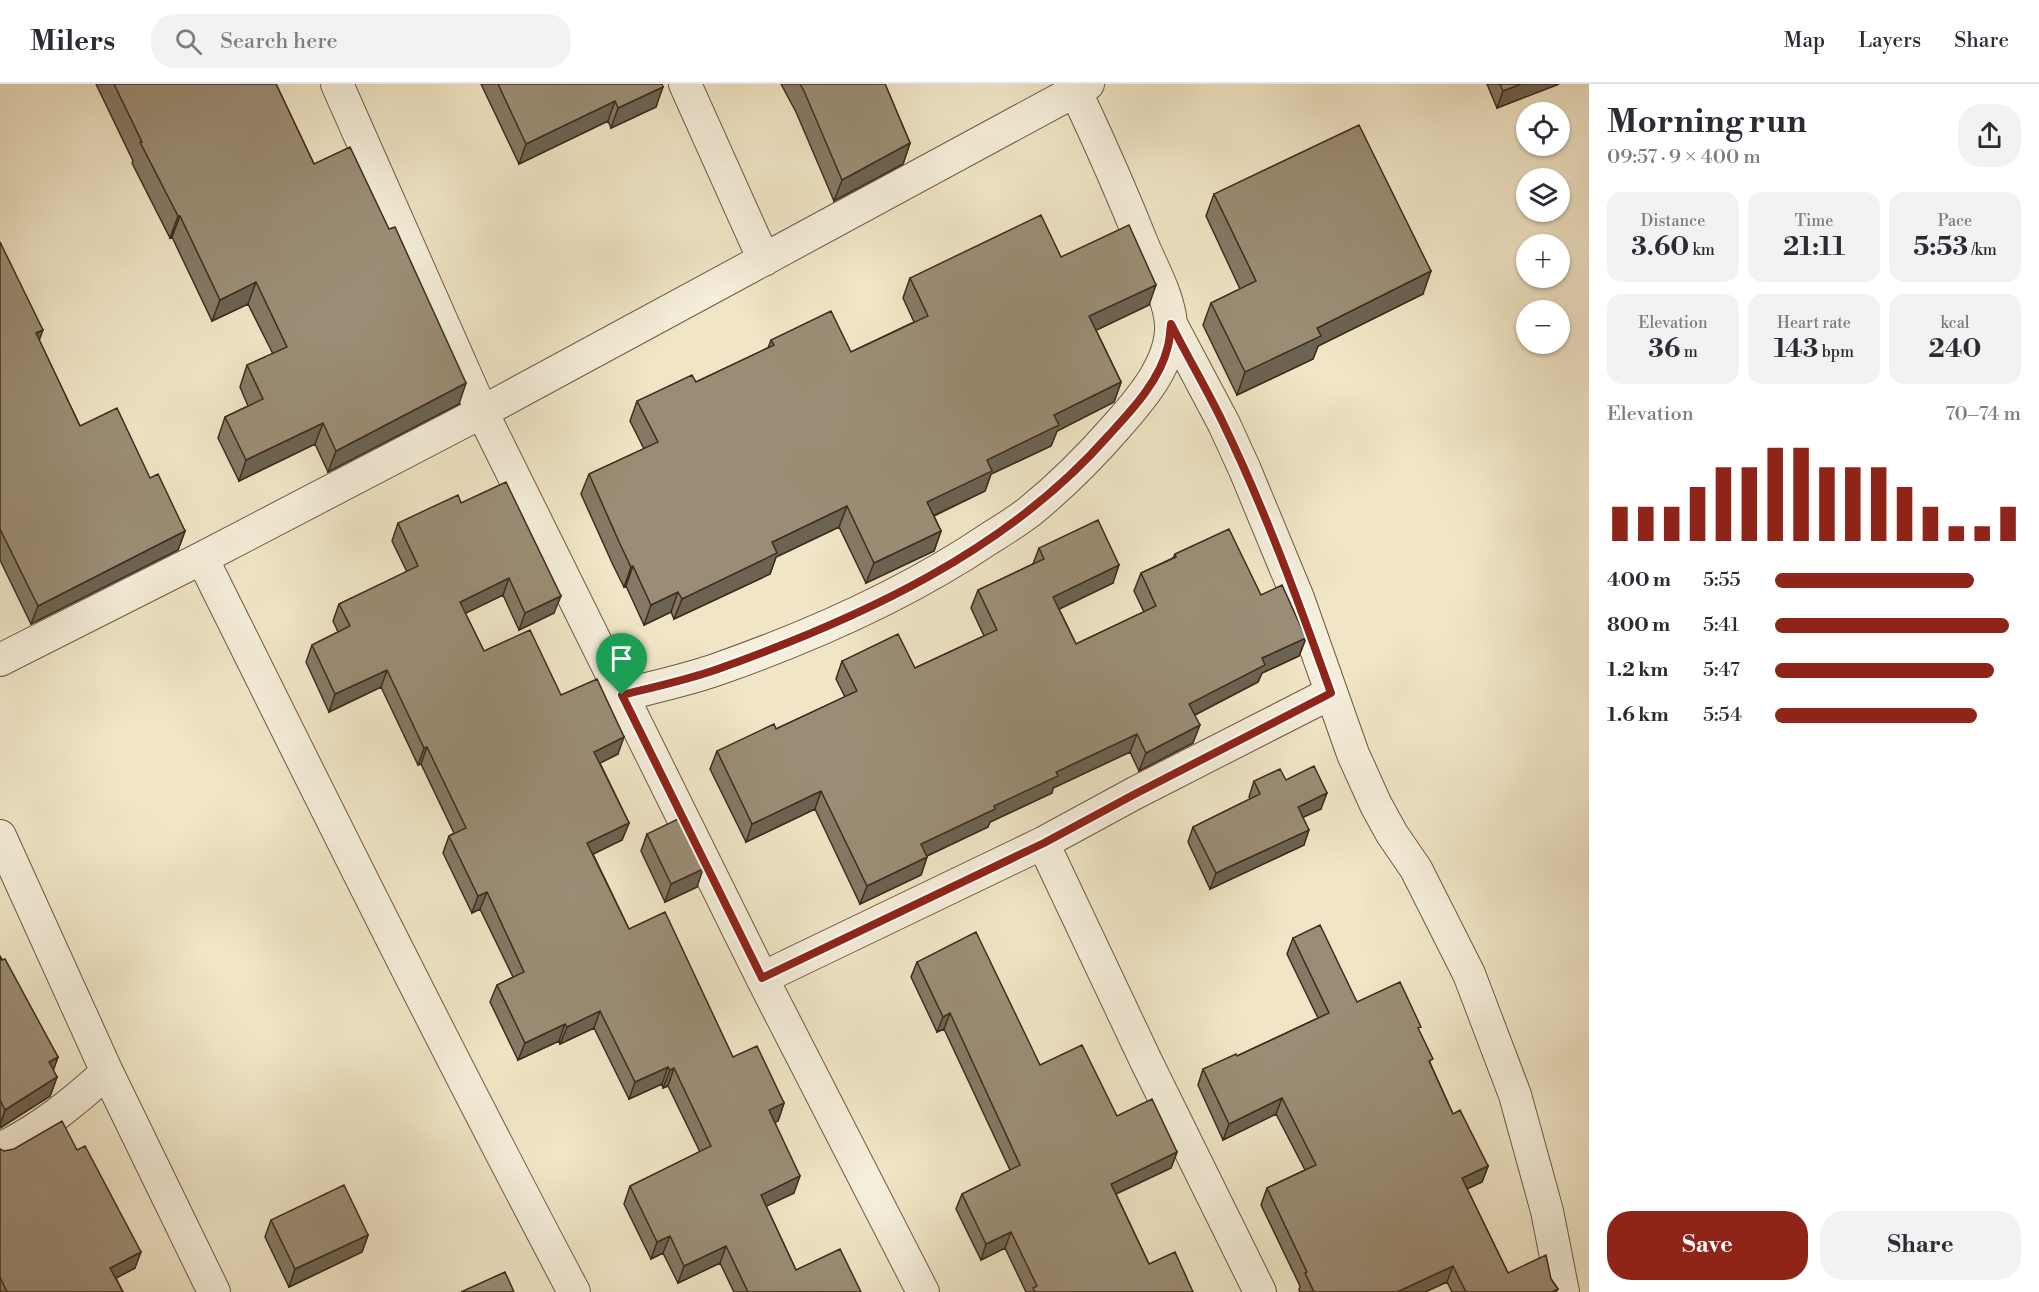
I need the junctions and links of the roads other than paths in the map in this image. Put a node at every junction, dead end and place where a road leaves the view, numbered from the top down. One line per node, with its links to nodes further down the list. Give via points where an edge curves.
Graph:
1 (338, 84): 6 (street)
2 (685, 84): 4 (street)
3 (1082, 88): 4 (street); 5 (street, via 1167,303)
4 (764, 260): 6 (street)
5 (1171, 324): 9 (street, via 1245,470 1298,598); 10 (street, via 1168,347 1156,375 1135,406 1090,457 1028,512 964,556 879,602 805,635 717,670)
6 (482, 412): 7 (street); 10 (street)
7 (202, 558): 8 (street); 17 (street, via 454,1062)
8 (0, 660)
9 (1331, 693): 12 (street); 20 (street, via 1376,805 1416,869 1469,974 1515,1095 1547,1211)
10 (622, 695): 13 (street)
11 (0, 836): 14 (street)
12 (1044, 843): 13 (street); 19 (street)
13 (762, 978): 18 (street)
14 (107, 1072): 15 (street, via 49,1120); 16 (street)
15 (0, 1149)
16 (214, 1292)
17 (574, 1292)
18 (923, 1292)
19 (1260, 1292)
20 (1563, 1292)

